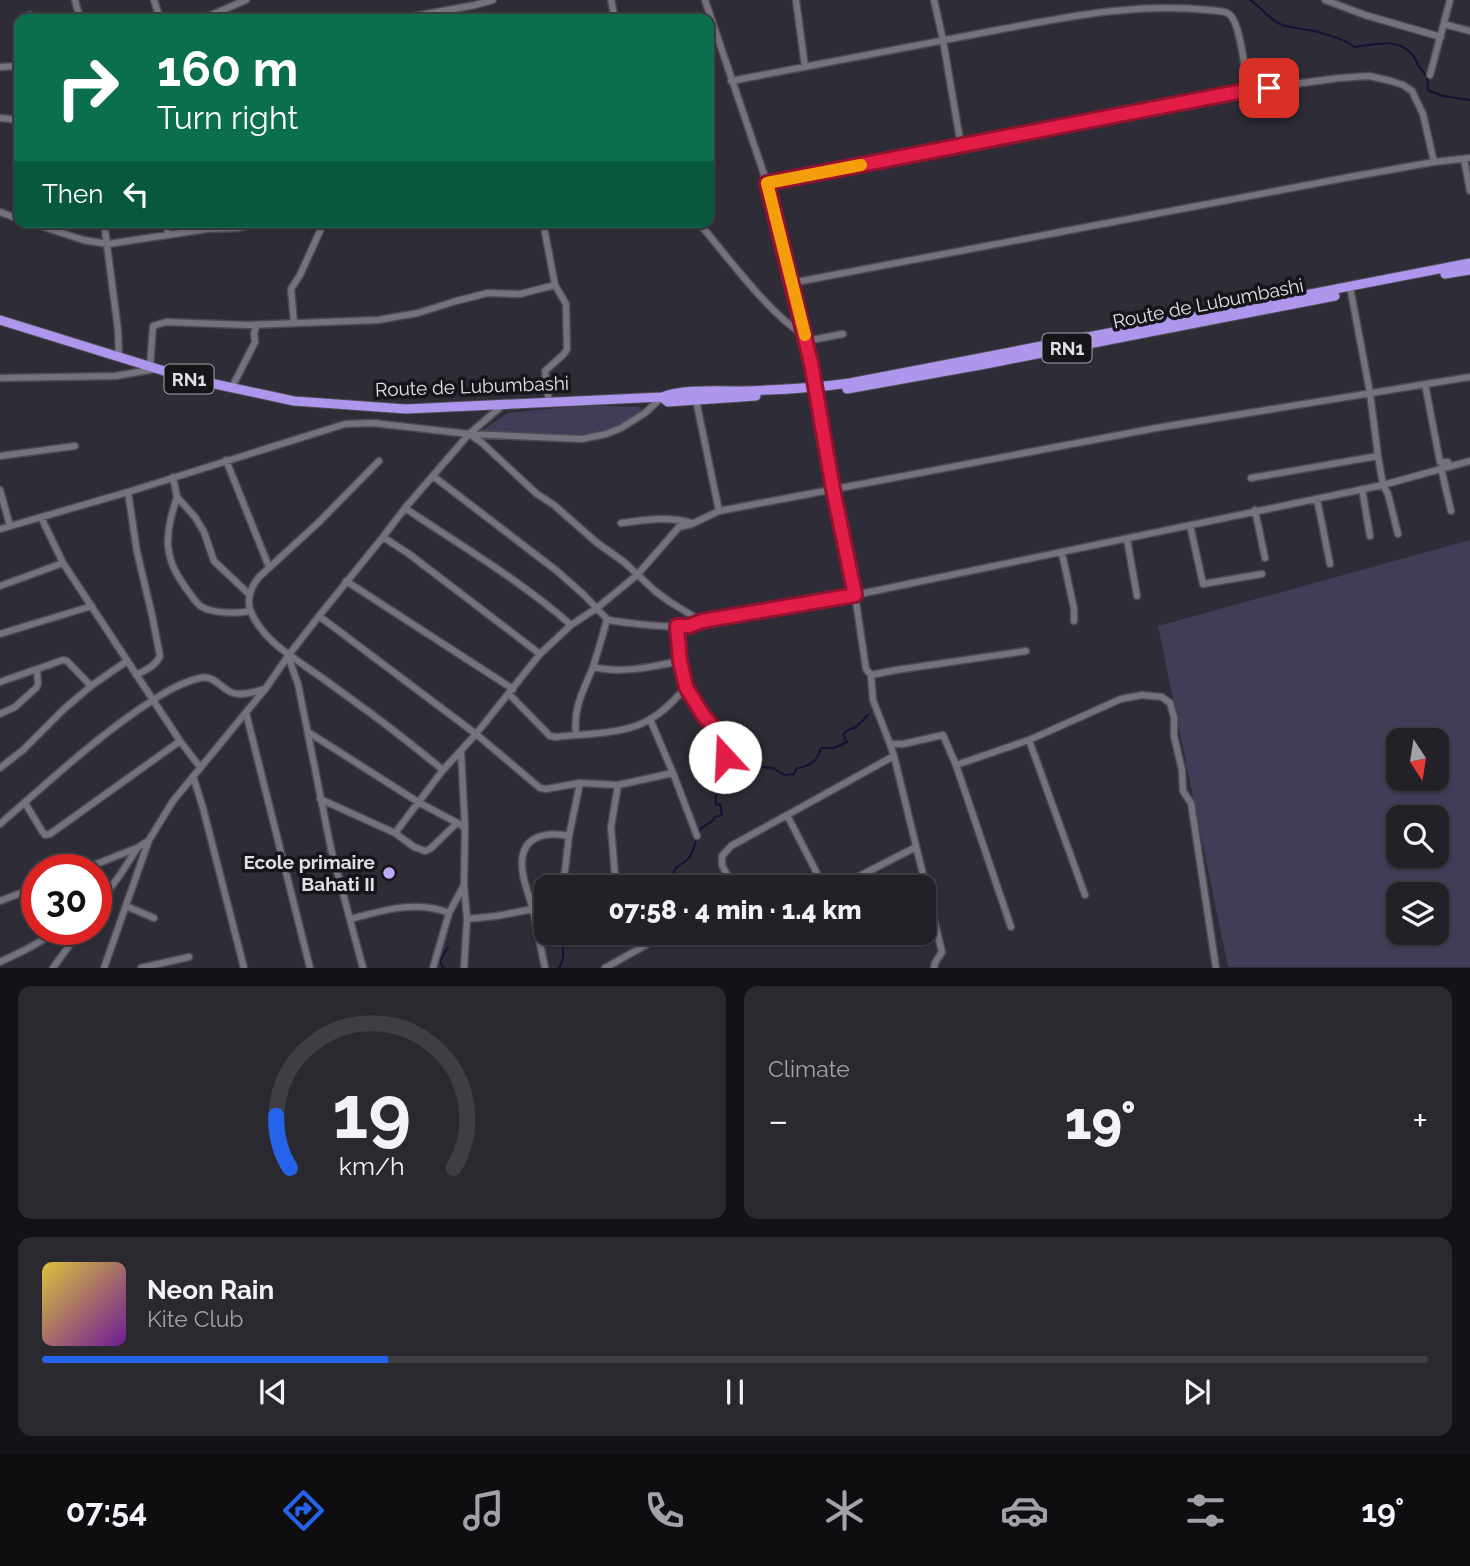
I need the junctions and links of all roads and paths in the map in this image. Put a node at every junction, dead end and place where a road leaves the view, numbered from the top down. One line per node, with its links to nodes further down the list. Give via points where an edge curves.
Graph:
1 (246, 0): 7 (street)
2 (492, 0): 8 (street)
3 (796, 0): 14 (street)
4 (934, 0): 13 (street)
5 (1325, 0): 12 (street)
6 (1450, 0): 9 (street)
7 (214, 14)
8 (426, 14)
9 (1444, 24): 11 (street); 12 (street)
10 (714, 28): 16 (street)
11 (1470, 31)
12 (1441, 37): 15 (street)
13 (943, 40): 14 (street); 17 (street, via 1118,11 1224,12 1231,15 1238,30); 18 (street)
14 (805, 67): 16 (street)
15 (1430, 75)
16 (731, 81): 21 (street)
17 (1248, 90): 18 (street); 20 (street, via 1369,76 1403,85 1412,91 1423,114)
18 (961, 146): 21 (street)
19 (1467, 158): 20 (street); 22 (street)
20 (1434, 162): 36 (street)
21 (767, 183): 36 (street)
22 (1470, 191)
23 (47, 228): 33 (street)
24 (105, 228): 33 (street)
25 (167, 228): 32 (street)
26 (214, 228): 32 (street)
27 (214, 228): 28 (street)
28 (237, 228)
29 (321, 228): 40 (street, via 291,289)
30 (544, 228): 37 (street)
31 (703, 228): 43 (street, via 771,307)
32 (168, 235): 33 (street)
33 (107, 244): 44 (street)
34 (1470, 263): 38 (highway, Route de Lubumbashi / RN1)
35 (1470, 270): 38 (highway, Route de Lubumbashi / RN1)
36 (791, 283): 43 (street)
37 (555, 285): 40 (street, via 520,294 488,293 378,320); 54 (street, via 566,304 567,349 545,371)
38 (1351, 290): 50 (highway, Route de Lubumbashi / RN1); 51 (street)
39 (0, 320): 44 (highway, Route de Lubumbashi / RN1)
40 (294, 323): 41 (street)
41 (257, 325): 45 (street, via 166,322 153,326); 49 (street, via 255,342)
42 (843, 334): 43 (street)
43 (805, 338): 50 (street)
44 (119, 357): 45 (highway, Route de Lubumbashi / RN1)
45 (154, 368): 47 (street, via 116,376); 49 (highway, Route de Lubumbashi / RN1)
46 (1470, 377): 48 (street)
47 (0, 378)
48 (1425, 384): 51 (street); 63 (street, via 1440,463)
49 (232, 387): 55 (highway, Route de Lubumbashi / RN1, via 342,406 406,410)
50 (816, 391): 52 (highway, Route de Lubumbashi / RN1); 53 (highway, Route de Lubumbashi / RN1); 69 (street)
51 (1370, 393): 59 (street); 69 (street)
52 (662, 397): 53 (highway, Route de Lubumbashi / RN1, via 668,402); 54 (highway, Route de Lubumbashi / RN1); 56 (street, via 635,421 595,437)
53 (696, 400): 77 (street)
54 (549, 401): 55 (highway, Route de Lubumbashi / RN1)
55 (503, 405): 56 (street)
56 (469, 434): 60 (street, via 358,422); 65 (street); 95 (street)
57 (75, 446): 58 (street)
58 (0, 456)
59 (1378, 456): 67 (street); 68 (street)
60 (226, 460): 66 (street); 93 (street)
61 (379, 461): 93 (street)
62 (1470, 461): 63 (street)
63 (1450, 466): 64 (street)
64 (1441, 468): 68 (street); 78 (street)
65 (433, 476): 75 (street); 102 (street)
66 (173, 477): 72 (street); 73 (street)
67 (1251, 478)
68 (1383, 485): 70 (street); 85 (street)
69 (833, 489): 77 (street); 99 (street)
70 (1362, 489): 74 (street); 86 (street)
71 (0, 490): 83 (street)
72 (128, 492): 79 (street); 118 (street, via 160,656)
73 (177, 497): 98 (street, via 204,532 214,561); 103 (street, via 168,543 180,581 204,609)
74 (1317, 499): 76 (street); 92 (street)
75 (405, 508): 87 (street); 108 (street, via 505,574)
76 (1255, 510): 82 (street); 90 (street)
77 (719, 511): 81 (street)
78 (1451, 511)
79 (41, 517): 83 (street); 91 (street)
80 (621, 523): 81 (street, via 657,518)
81 (692, 523): 95 (street, via 679,527)
82 (1189, 525): 88 (street); 94 (street, via 1203,584)
83 (10, 526): 84 (street)
84 (0, 529)
85 (1398, 534)
86 (1370, 536)
87 (383, 537): 96 (street); 112 (street)
88 (1127, 539): 89 (street); 100 (street)
89 (1062, 553): 99 (street); 107 (street)
90 (1265, 558)
91 (64, 563): 97 (street); 101 (street)
92 (1330, 564)
93 (269, 567): 98 (street)
94 (1262, 574)
95 (637, 575): 102 (street); 106 (street)
96 (346, 581): 104 (street); 124 (street)
97 (0, 586)
98 (250, 595): 103 (street)
99 (855, 595): 106 (street); 119 (street, via 866,669)
100 (1137, 596)
101 (92, 606): 110 (street); 114 (street)
102 (597, 608): 105 (street); 108 (street)
103 (250, 611): 113 (street)
104 (319, 616): 113 (street); 130 (street)
105 (607, 619): 109 (street); 116 (street)
106 (702, 621): 109 (street)
107 (1074, 621)
108 (571, 625): 112 (street)
109 (677, 626): 115 (street)
110 (0, 634)
111 (1026, 651): 119 (street)
112 (540, 654): 124 (street)
113 (288, 656): 123 (street); 129 (street); 141 (street)
114 (127, 661): 118 (street); 121 (street)
115 (680, 661): 116 (street, via 608,671); 122 (street)
116 (593, 667): 131 (street, via 579,698)
117 (37, 671): 120 (street); 121 (street, via 67,661); 127 (street, via 36,688)
118 (136, 675): 125 (street)
119 (871, 675): 134 (street, via 873,700)
120 (0, 682)
121 (91, 686): 140 (street)
122 (686, 687): 128 (street); 137 (street, via 730,748 725,757)
123 (266, 688): 125 (street, via 232,693 206,677); 126 (street)
124 (511, 691): 130 (street); 131 (street, via 550,736)
125 (153, 699): 133 (street); 148 (street)
126 (246, 713): 139 (street); 186 (street)
127 (0, 714)
128 (650, 719): 131 (street, via 618,730); 142 (street)
129 (308, 732): 146 (street); 147 (street)
130 (476, 734): 135 (street); 144 (street, via 540,788)
131 (576, 735)
132 (1029, 740): 138 (street); 168 (street); 193 (street, via 1121,699 1142,695 1162,697 1170,703 1183,791 1191,803)
133 (180, 741): 139 (street); 148 (street, via 50,834 42,831)
134 (890, 744): 136 (street); 138 (street, via 943,735)
135 (461, 751): 141 (street); 152 (street)
136 (894, 756): 149 (street); 157 (street)
137 (707, 763)
138 (956, 765): 176 (street)
139 (200, 767): 143 (street)
140 (0, 768)
141 (443, 770): 147 (street)
142 (673, 773): 145 (street); 155 (street)
143 (193, 776): 156 (street); 185 (street)
144 (580, 783): 145 (street); 154 (street)
145 (618, 785): 161 (street, via 611,827)
146 (320, 800): 153 (street); 174 (street)
147 (418, 802): 150 (street); 153 (street)
148 (25, 803): 151 (street)
149 (787, 815): 162 (street, via 731,846 722,856); 163 (street)
150 (457, 822): 152 (street); 153 (street, via 425,851)
151 (0, 824)
152 (465, 829): 165 (street)
153 (395, 833)
154 (569, 836): 160 (street); 171 (street, via 538,836 526,849 522,867)
155 (697, 836)
156 (149, 840): 158 (street); 170 (street)
157 (916, 847): 164 (street); 192 (street, via 942,952)
158 (137, 848): 159 (street); 166 (street)
159 (112, 858)
160 (564, 875)
161 (615, 875)
162 (727, 875)
163 (818, 875)
164 (861, 875)
165 (464, 885): 172 (street); 175 (street)
166 (112, 886)
167 (21, 893): 169 (street)
168 (1085, 895)
169 (0, 901)
170 (126, 906): 173 (street); 183 (street)
171 (533, 908): 175 (street); 190 (street)
172 (449, 913): 174 (street, via 415,906); 188 (street)
173 (154, 918)
174 (351, 919): 187 (street)
175 (467, 919): 189 (street)
176 (1011, 928)
177 (34, 945): 181 (street)
178 (70, 945): 182 (street)
179 (646, 945): 191 (street)
180 (189, 957): 184 (street)
181 (0, 962)
182 (53, 968)
183 (104, 968)
184 (141, 968)
185 (244, 968)
186 (310, 968)
187 (363, 968)
188 (433, 968)
189 (464, 968)
190 (545, 968)
191 (605, 968)
192 (934, 968)
193 (1216, 968)

